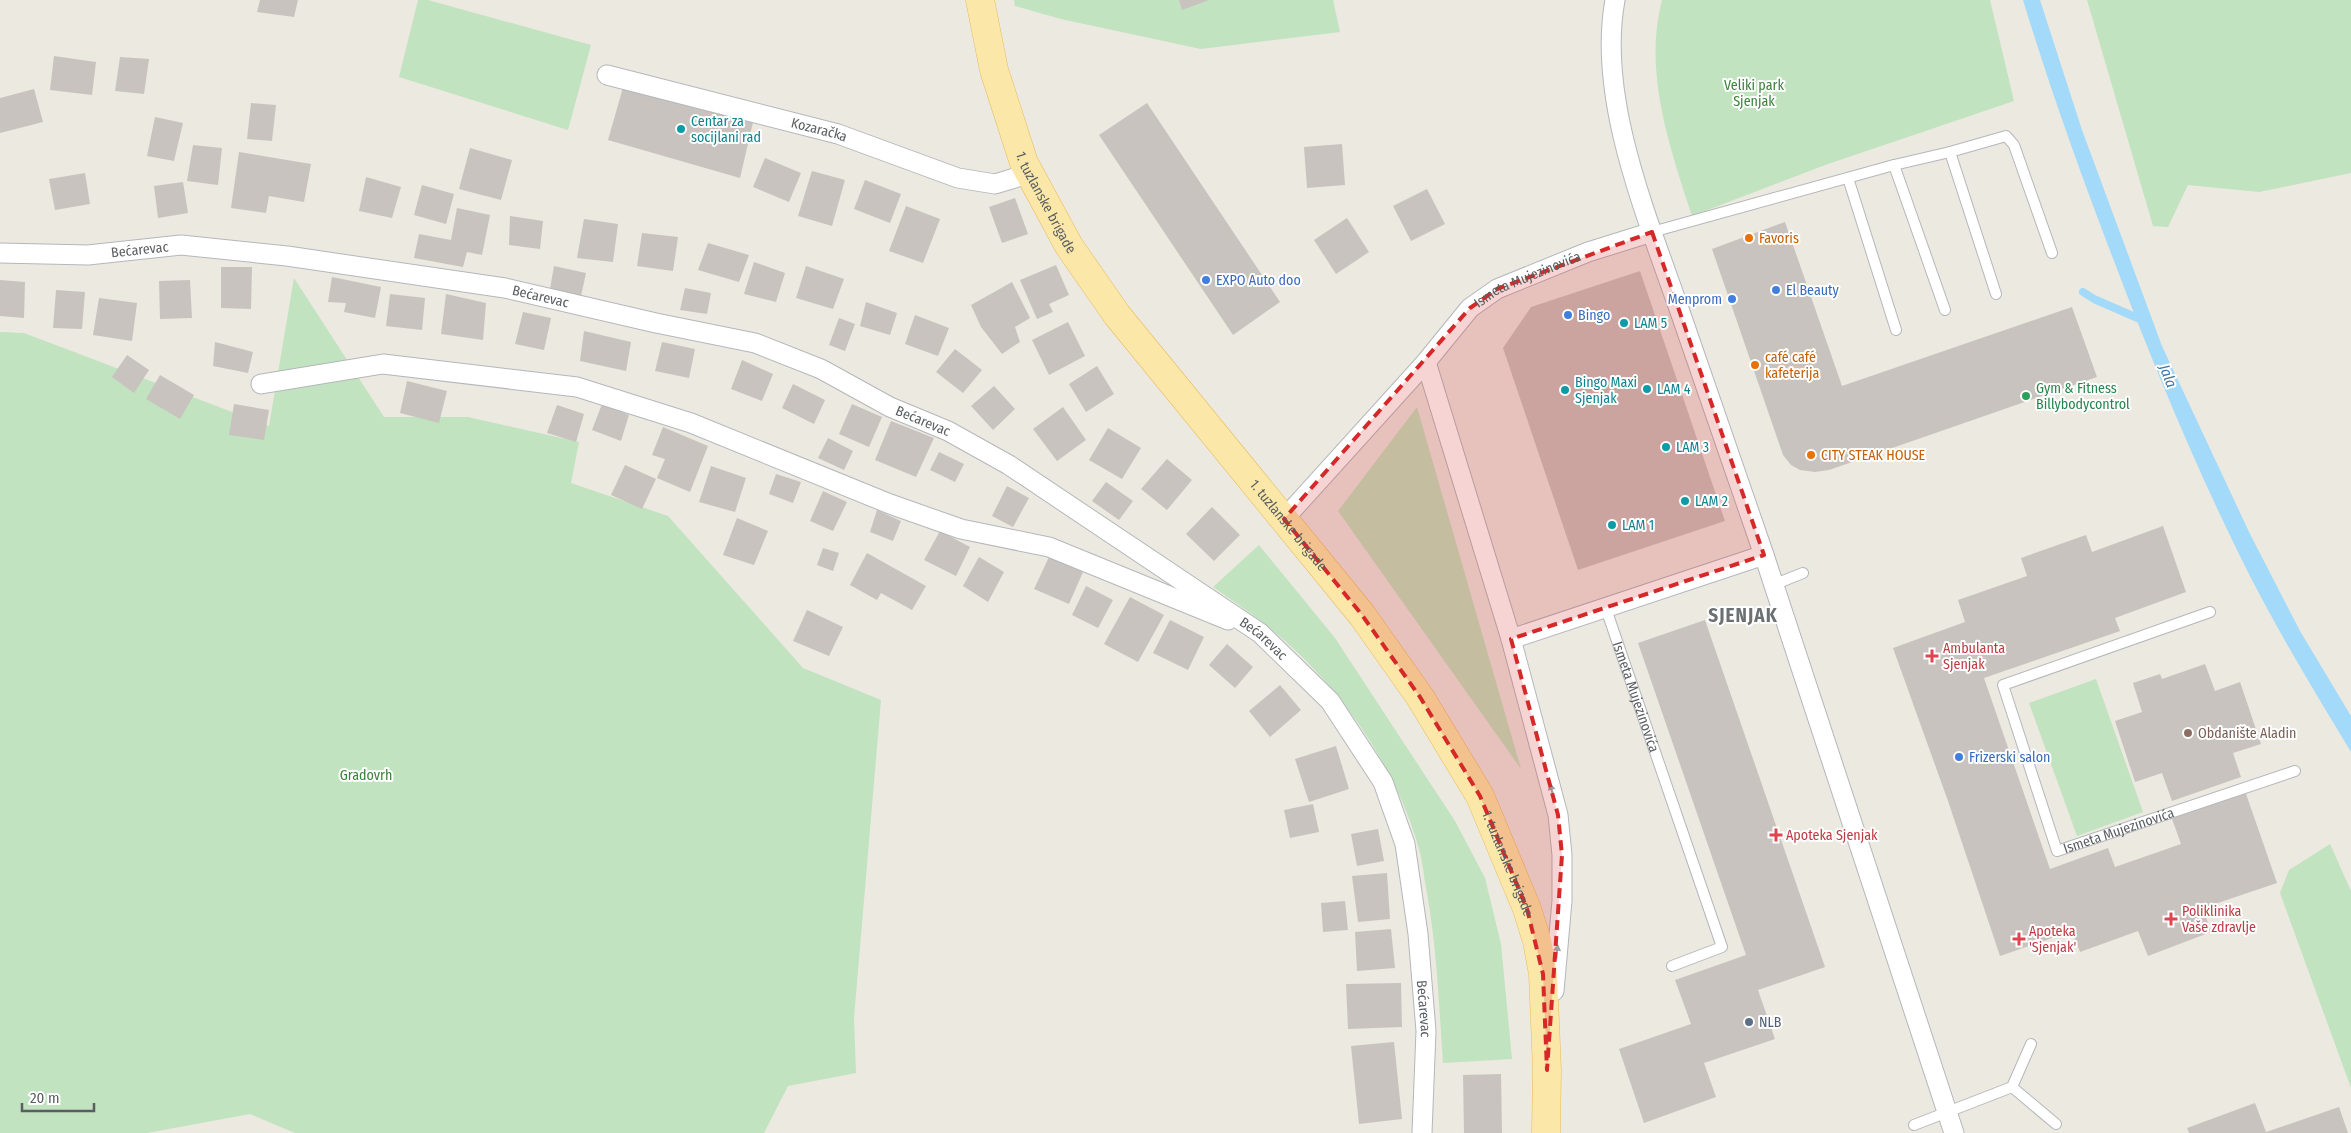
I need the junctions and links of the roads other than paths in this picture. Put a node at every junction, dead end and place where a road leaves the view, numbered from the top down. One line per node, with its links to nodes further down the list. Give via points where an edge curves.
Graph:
1 (980, 0): 6 (main road, 1. tuzlanske brigade, via 994,70)
2 (1615, 0): 8 (street, via 1611,25 1614,98)
3 (607, 75): 6 (street, Kozaračka, via 838,134 958,178 995,184)
4 (1950, 152): 5 (lane); 10 (lane, via 2006,136 2014,145); 11 (lane)
5 (1894, 165): 7 (lane); 12 (lane)
6 (1028, 174): 16 (main road, 1. tuzlanske brigade, via 1069,246 1117,315)
7 (1848, 178): 8 (lane); 13 (lane)
8 (1652, 232): 14 (street, Ismeta Mujezinovića, via 1588,252 1497,290 1470,308); 17 (street)
9 (0, 253): 22 (street, Bećarevac, via 88,255 181,245 287,256 506,288 755,343 820,369 890,407 948,431 1009,465)
10 (2052, 253)
11 (1996, 294)
12 (1945, 310)
13 (1896, 330)
14 (1426, 362): 16 (street, Ismeta Mujezinovića); 23 (street)
15 (261, 384): 22 (street, via 383,364 577,387 691,423 890,504 961,529 1049,547)
16 (1284, 519): 27 (main road, 1. tuzlanske brigade, via 1362,615 1415,690 1480,796 1537,941 1543,974)
17 (1764, 555): 19 (street); 20 (street)
18 (1803, 573): 19 (lane)
19 (1773, 585): 29 (street)
20 (1605, 606): 23 (street); 25 (lane, Ismeta Mujezinovića, via 1722,946)
21 (2210, 612): 24 (lane, Ismeta Mujezinovića, via 2003,685 2057,851)
22 (1260, 633): 32 (street, Bećarevac, via 1330,701 1383,782 1405,844 1418,934 1426,1031)
23 (1511, 639): 27 (street, one-way to 23, via 1562,901 1562,855 1558,815)
24 (2295, 771)
25 (1672, 966)
26 (2032, 1044): 28 (lane)
27 (1547, 1070): 33 (main road, 1. tuzlanske brigade); 34 (main road, 1. tuzlanske brigade)
28 (2012, 1087): 29 (lane); 30 (lane)
29 (1947, 1112): 31 (lane); 35 (street)
30 (2056, 1124)
31 (1914, 1125)
32 (1422, 1133)
33 (1527, 1133)
34 (1546, 1133)
35 (1954, 1133)

